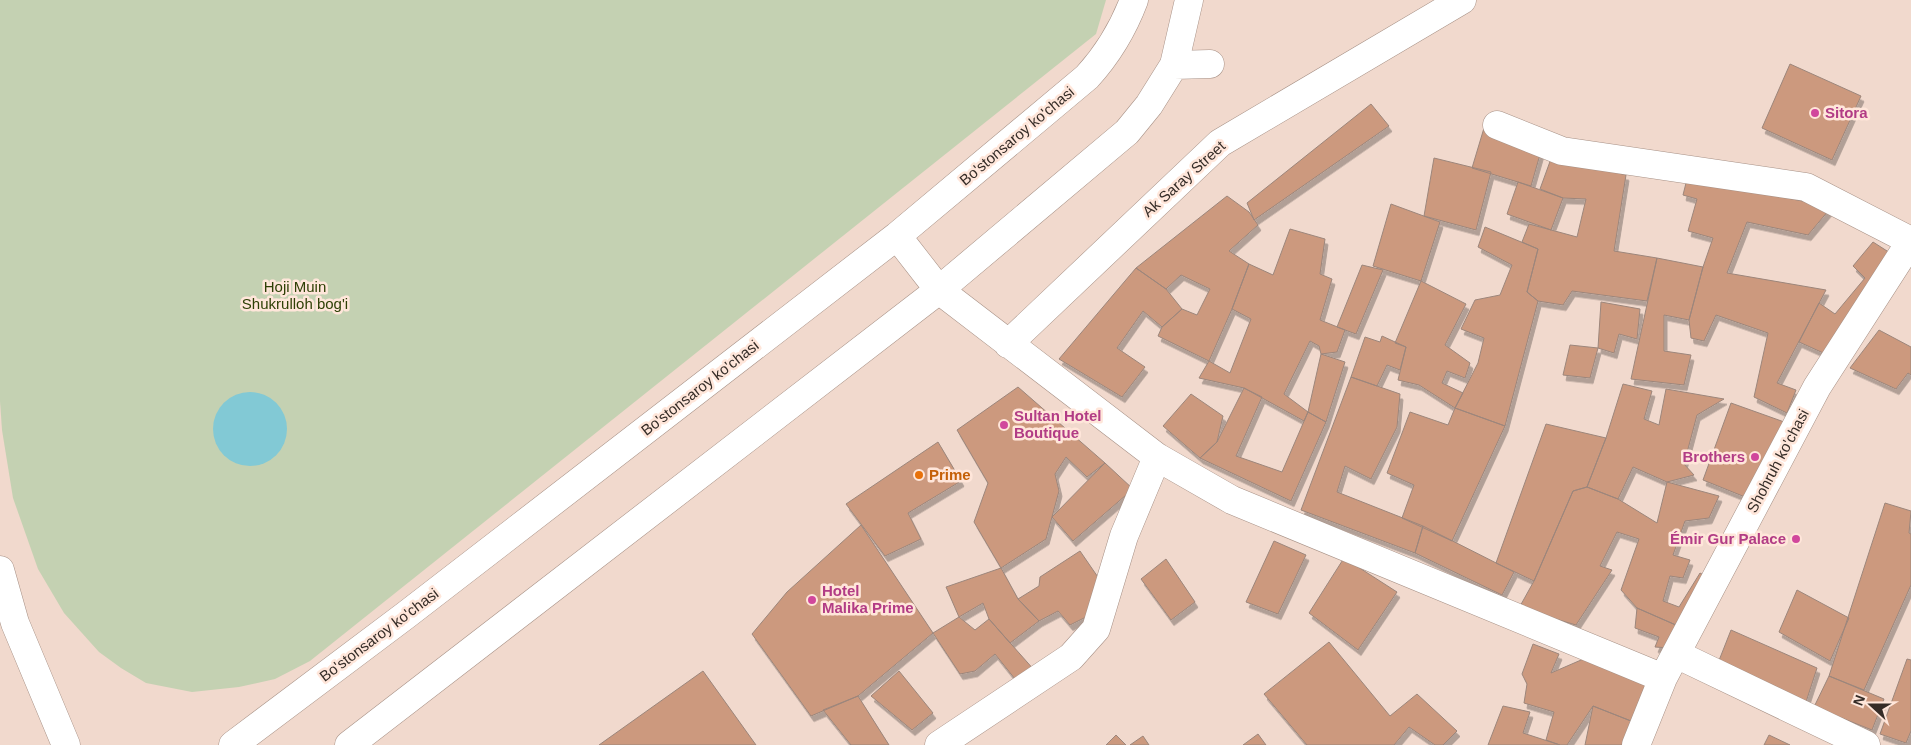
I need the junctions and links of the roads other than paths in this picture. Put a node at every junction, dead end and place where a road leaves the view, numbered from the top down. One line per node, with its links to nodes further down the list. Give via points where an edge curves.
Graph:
1 (1134, 0): 7 (street, Bo'stonsaroy ko'chasi, via 1114,42 1087,77)
2 (1189, 0): 5 (street)
3 (1462, 0): 10 (street, Ak Saray Street, via 1220,143)
4 (1210, 64): 5 (street)
5 (1174, 65): 9 (street, via 1149,105 1127,132)
6 (1497, 125): 8 (street, via 1562,151 1806,188)
7 (897, 236): 9 (street); 16 (street, Bo'stonsaroy ko'chasi)
8 (1911, 241): 13 (street, Shohruh ko'chasi, via 1817,387)
9 (939, 290): 10 (street); 17 (street)
10 (1008, 344): 11 (street)
11 (1157, 457): 14 (street, via 1232,500); 18 (street, via 1124,536 1096,629 1071,657)
12 (0, 570): 15 (street, via 16,623)
13 (1676, 654): 14 (street, Shohruh ko'chasi); 20 (street)
14 (1663, 678): 19 (street, Shohruh ko'chasi)
15 (66, 745)
16 (233, 745)
17 (349, 745)
18 (939, 745)
19 (1636, 745)
20 (1866, 745)

